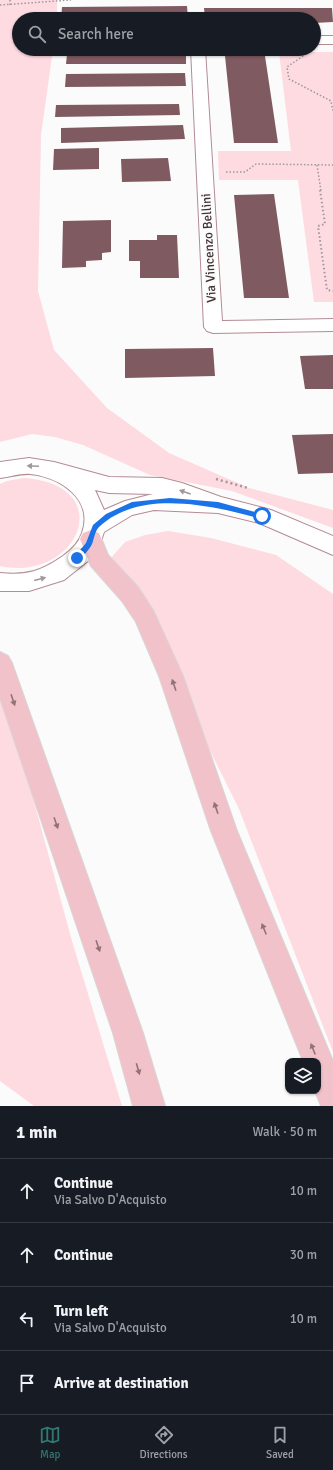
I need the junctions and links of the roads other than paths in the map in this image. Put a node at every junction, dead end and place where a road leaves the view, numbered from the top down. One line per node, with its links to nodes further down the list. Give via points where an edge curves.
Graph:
1 (333, 40): 2 (street)
2 (321, 43)
3 (198, 56): 4 (street, Via Vincenzo Bellini, via 213,327)
4 (333, 325)
5 (0, 470): 6 (street, one-way to 5, via 38,466 18,466)
6 (65, 474): 7 (street, one-way to 6, via 162,486 109,485); 8 (street, via 82,486 91,499 95,515)
7 (218, 505): 8 (street, via 170,501 132,505 108,516); 9 (street, via 262,516)
8 (93, 533): 10 (street, one-way to 8, via 20,583 50,576 71,564 85,550); 12 (highway, one-way to 8, via 224,831 171,676 146,616 99,560)
9 (333, 546)
10 (0, 582)
11 (0, 663): 13 (highway, one-way to 13, via 128,1033)
12 (333, 1098)
13 (149, 1106)

